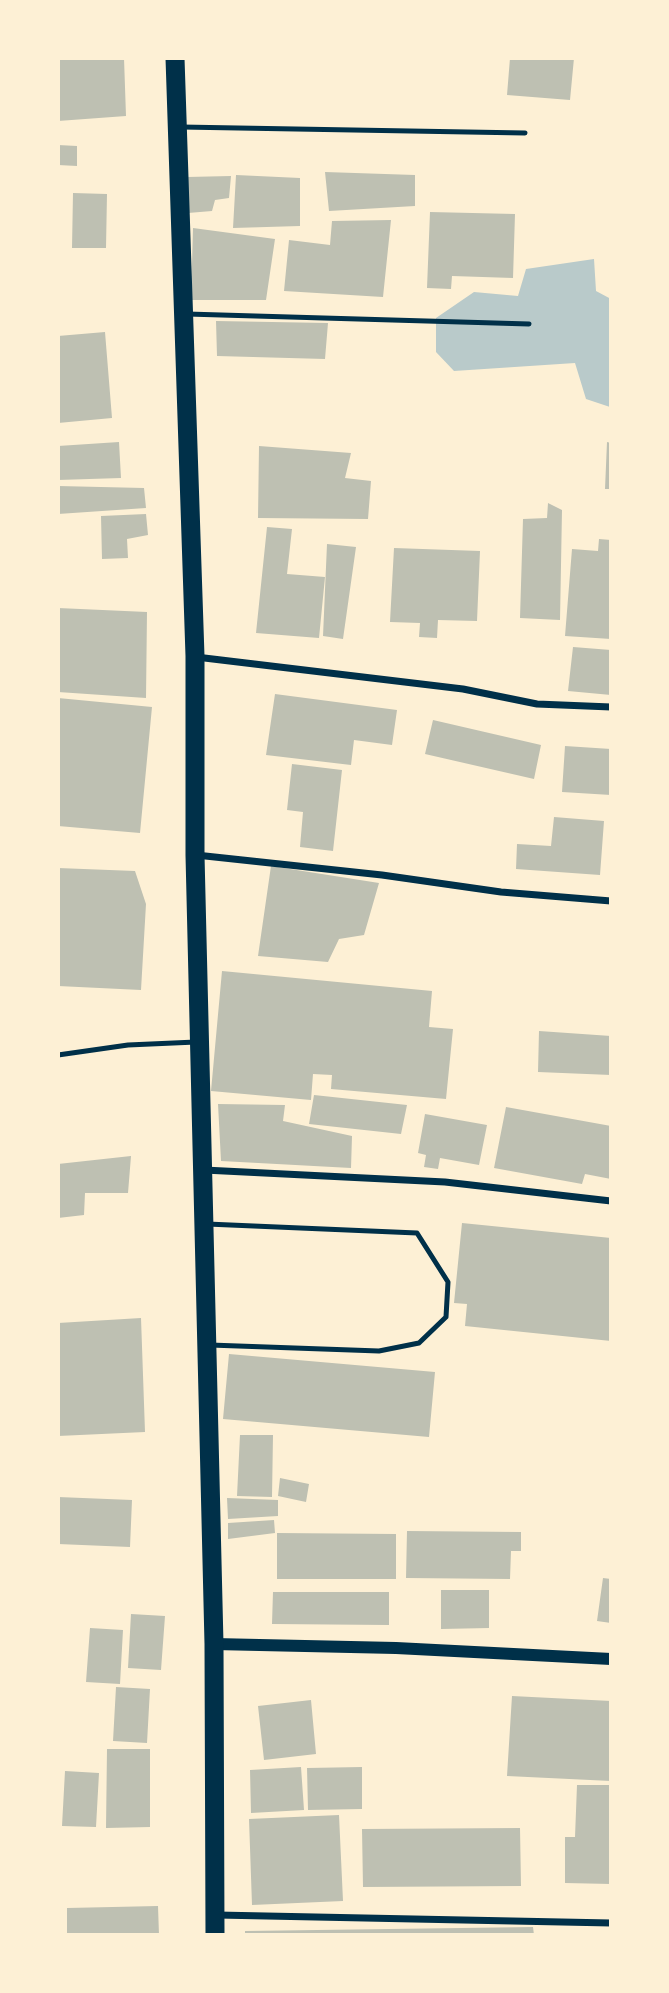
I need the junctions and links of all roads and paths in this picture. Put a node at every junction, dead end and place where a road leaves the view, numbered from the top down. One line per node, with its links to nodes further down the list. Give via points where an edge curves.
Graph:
1 (175, 58): 2 (highway)
2 (177, 127): 3 (lane); 4 (highway)
3 (525, 134)
4 (184, 314): 5 (lane); 6 (highway)
5 (529, 324)
6 (195, 656): 7 (street, via 463,689 537,704); 8 (highway)
7 (611, 707)
8 (195, 855): 9 (street); 10 (highway)
9 (611, 901)
10 (199, 1042): 11 (lane, via 128,1045); 12 (highway)
11 (58, 1055)
12 (203, 1170): 13 (street, via 445,1182); 14 (highway)
13 (611, 1201)
14 (204, 1223): 15 (highway); 15 (lane, via 417,1233 448,1282 446,1317 419,1343 379,1351)
15 (208, 1345): 16 (highway)
16 (214, 1644): 17 (street); 18 (highway)
17 (611, 1659)
18 (215, 1915): 19 (street); 20 (highway)
19 (611, 1923)
20 (215, 1935)

